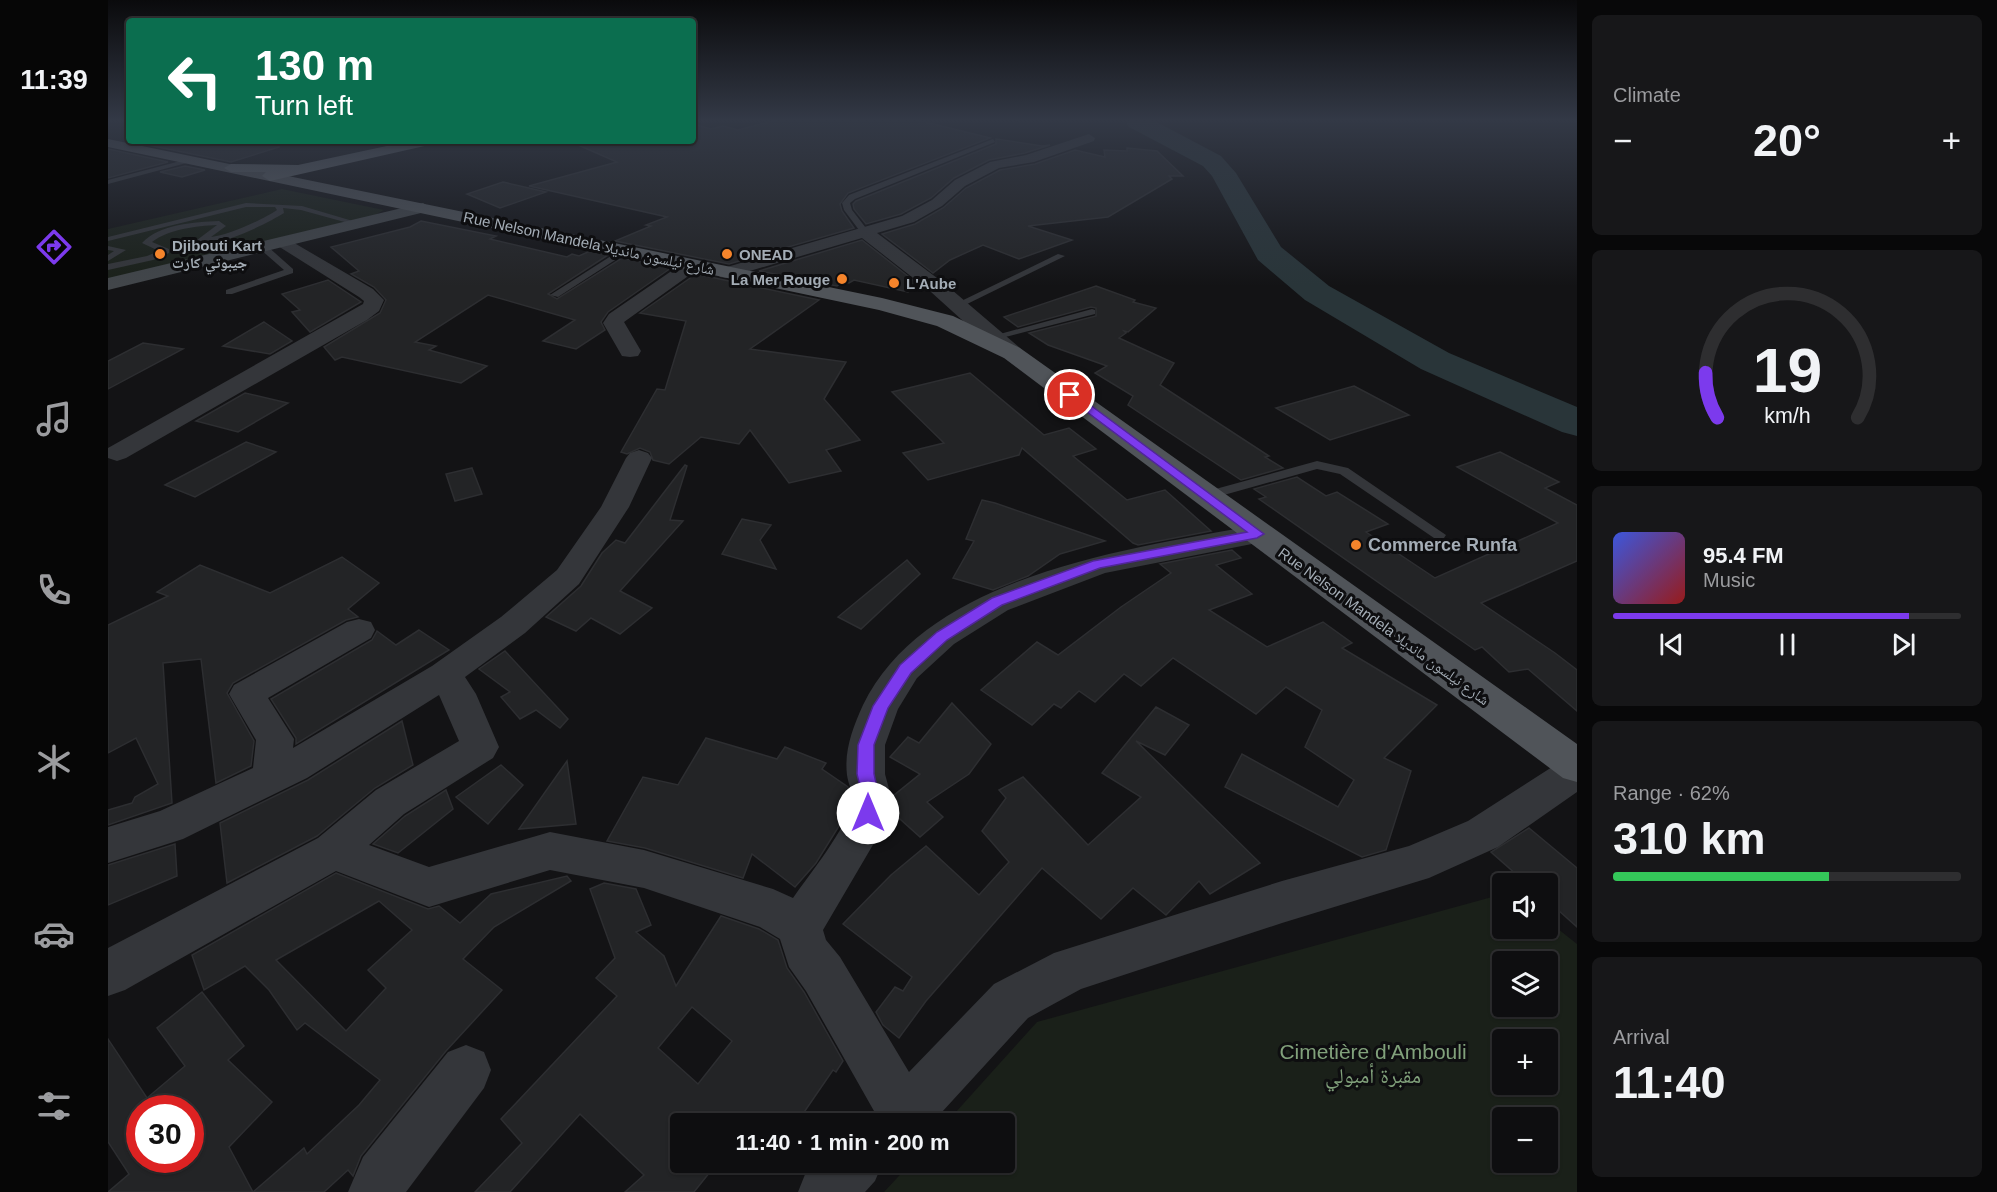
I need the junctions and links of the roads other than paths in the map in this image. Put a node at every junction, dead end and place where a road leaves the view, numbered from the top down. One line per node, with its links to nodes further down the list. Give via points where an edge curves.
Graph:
1 (136, 175): 9 (lane)
2 (263, 175): 8 (main road, Rue Nelson Mandela شارع نيلسون مانديلا)
3 (301, 175): 8 (main road, Rue Nelson Mandela شارع نيلسون مانديلا)
4 (301, 175): 8 (highway)
5 (317, 175): 11 (main road, Rue Nelson Mandela شارع نيلسون مانديلا)
6 (908, 175): 13 (lane, via 846,202)
7 (976, 175): 13 (street, via 908,219)
8 (270, 176)
9 (108, 182)
10 (277, 205): 12 (lane); 14 (lane, via 246,205); 21 (lane, via 281,211 277,215 222,239 201,240 222,226 219,223 157,235 146,243 166,251)
11 (423, 208): 12 (street); 17 (main road, Rue Nelson Mandela شارع نيلسون مانديلا)
12 (359, 224): 15 (street)
13 (865, 232): 22 (street); 26 (street)
14 (108, 238)
15 (273, 244): 23 (street); 24 (lane, via 290,271); 30 (street, via 366,293 374,300 372,307)
16 (108, 248): 19 (lane, via 123,250)
17 (625, 251): 20 (main road, Rue Nelson Mandela شارع نيلسون مانديلا); 25 (lane)
18 (1061, 256): 26 (lane)
19 (108, 258)
20 (692, 265): 22 (main road, Rue Nelson Mandela شارع نيلسون مانديلا); 29 (street, via 616,318 614,323)
21 (108, 267)
22 (726, 273): 28 (main road, Rue Nelson Mandela شارع نيلسون مانديلا, via 920,313)
23 (108, 284)
24 (229, 292)
25 (555, 295)
26 (958, 305): 28 (street)
27 (1092, 312): 28 (lane)
28 (1003, 345): 32 (main road, Rue Nelson Mandela شارع نيلسون مانديلا)
29 (630, 351)
30 (117, 453)
31 (639, 458): 36 (street, via 615,507 568,577 513,625)
32 (1206, 496): 33 (main road, Rue Nelson Mandela شارع نيلسون مانديلا); 34 (lane, via 1317,465 1329,466 1344,471)
33 (1257, 534): 37 (main road, Rue Nelson Mandela شارع نيلسون مانديلا); 42 (street, via 1098,564 997,602 942,636 905,669 881,706 866,745 866,774 872,800 864,826)
34 (1439, 535)
35 (359, 630): 39 (street, via 247,694 275,739)
36 (444, 675): 39 (street, via 327,748); 41 (street, via 458,694 480,747 390,802)
37 (1577, 766)
38 (1577, 771): 46 (street, via 1483,834 1414,864 1071,969 1011,1001)
39 (272, 777): 40 (street, via 169,826)
40 (108, 845)
41 (333, 851): 42 (street, via 429,887 550,851 644,869 773,910); 43 (street)
42 (800, 927): 45 (street, via 805,951 823,974)
43 (108, 973)
44 (466, 1070): 48 (street, via 383,1177)
45 (897, 1113)
46 (906, 1113)
47 (845, 1173): 49 (street)
48 (376, 1192)
49 (826, 1192)

